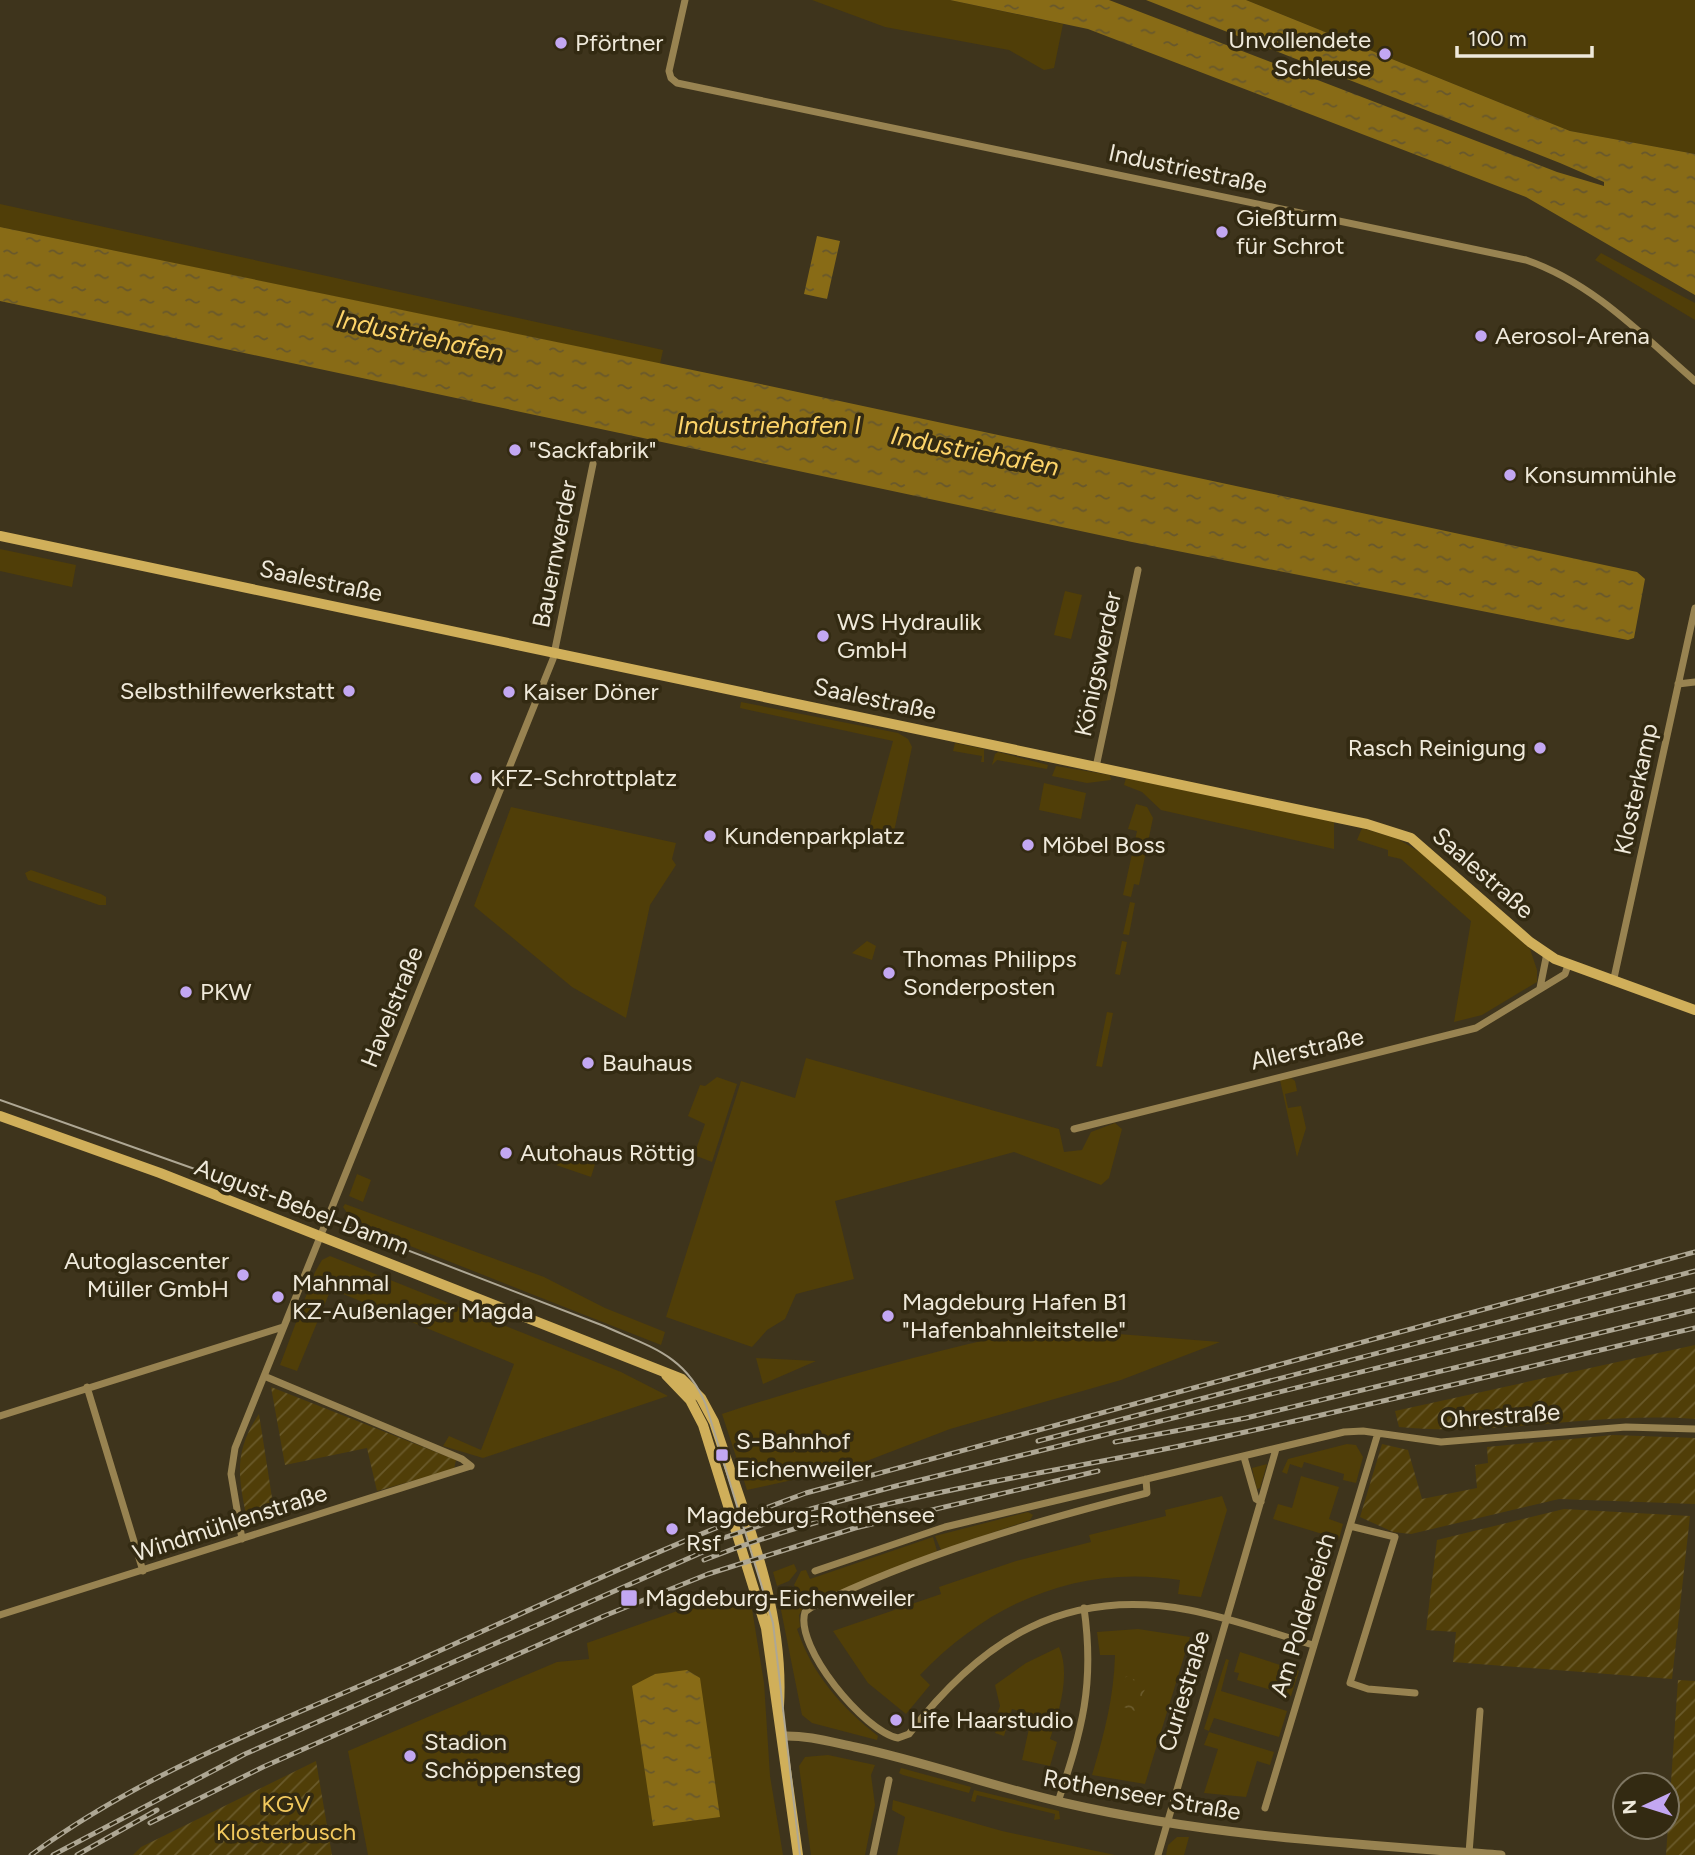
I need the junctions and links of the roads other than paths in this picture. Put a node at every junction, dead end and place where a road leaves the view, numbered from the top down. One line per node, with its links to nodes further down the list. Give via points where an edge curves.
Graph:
1 (685, 0): 2 (street, Industriestraße, via 669,71 677,83 1526,260 1594,294)
2 (1695, 381)
3 (593, 464): 7 (street, Bauernwerder)
4 (0, 536): 7 (main road, Saalestraße)
5 (1138, 570): 10 (street, Königswerder)
6 (1695, 608): 9 (street, Klosterkamp)
7 (555, 652): 10 (main road, Saalestraße); 18 (street, Havelstraße)
8 (1695, 681): 9 (street)
9 (1678, 684): 13 (street, Klosterkamp)
10 (1096, 767): 11 (main road, Saalestraße, via 1367,824 1411,838)
11 (1547, 953): 12 (main road, Saalestraße); 14 (street)
12 (1568, 965): 13 (main road, Saalestraße); 14 (street, Allerstraße, via 1564,974)
13 (1614, 978): 15 (main road, Saalestraße)
14 (1539, 988): 17 (street, Allerstraße, via 1476,1028)
15 (1695, 1010)
16 (0, 1116): 18 (main road, August-Bebel-Damm)
17 (1074, 1129)
18 (320, 1237): 19 (street, Havelstraße); 41 (main road, August-Bebel-Damm, via 682,1379 714,1422 779,1646)
19 (283, 1326): 20 (street, Havelstraße); 21 (street)
20 (264, 1376): 32 (street, Havelstraße, via 232,1463); 32 (street, Windmühlenstraße, via 471,1466)
21 (87, 1387): 22 (street); 33 (street)
22 (0, 1416)
23 (1695, 1429): 24 (street, Ohrestraße, via 1626,1427 1441,1442)
24 (1378, 1433): 25 (street, Ohrestraße, via 1354,1430); 31 (street, Am Polderdeich)
25 (1276, 1449): 26 (street, Ohrestraße); 28 (street, Curiestraße)
26 (1244, 1457): 27 (street, Ohrestraße); 28 (street, via 1256,1499)
27 (1146, 1479): 29 (street, Ohrestraße); 30 (street, via 1147,1493)
28 (1261, 1502): 37 (street, Curiestraße)
29 (1034, 1504): 30 (street); 34 (street, Ohrestraße, via 944,1527)
30 (1038, 1521): 35 (street, via 927,1558 806,1610 806,1631 826,1673 846,1700 886,1734 898,1738 907,1735 954,1680 995,1647 1048,1617)
31 (1350, 1526): 38 (street, Am Polderdeich); 39 (street, via 1395,1537 1350,1683)
32 (242, 1539): 33 (street, Windmühlenstraße)
33 (143, 1571): 36 (street, Windmühlenstraße)
34 (815, 1571)
35 (1084, 1608): 37 (street, via 1151,1604); 43 (street, via 1087,1700)
36 (0, 1615)
37 (1226, 1619): 38 (street, Curiestraße); 45 (street, Curiestraße)
38 (1313, 1645): 44 (street, Am Polderdeich)
39 (1415, 1693)
40 (1480, 1711): 46 (street)
41 (782, 1736): 43 (street, Rothenseer Straße, via 803,1736 880,1753); 47 (main road)
42 (889, 1780): 48 (street)
43 (1058, 1802): 45 (street, Rothenseer Straße)
44 (1265, 1808)
45 (1165, 1822): 46 (street, Rothenseer Straße, via 1304,1840); 49 (street, Curiestraße)
46 (1469, 1853): 50 (street, Rothenseer Straße)
47 (798, 1855)
48 (873, 1855)
49 (1158, 1855)
50 (1501, 1855)

